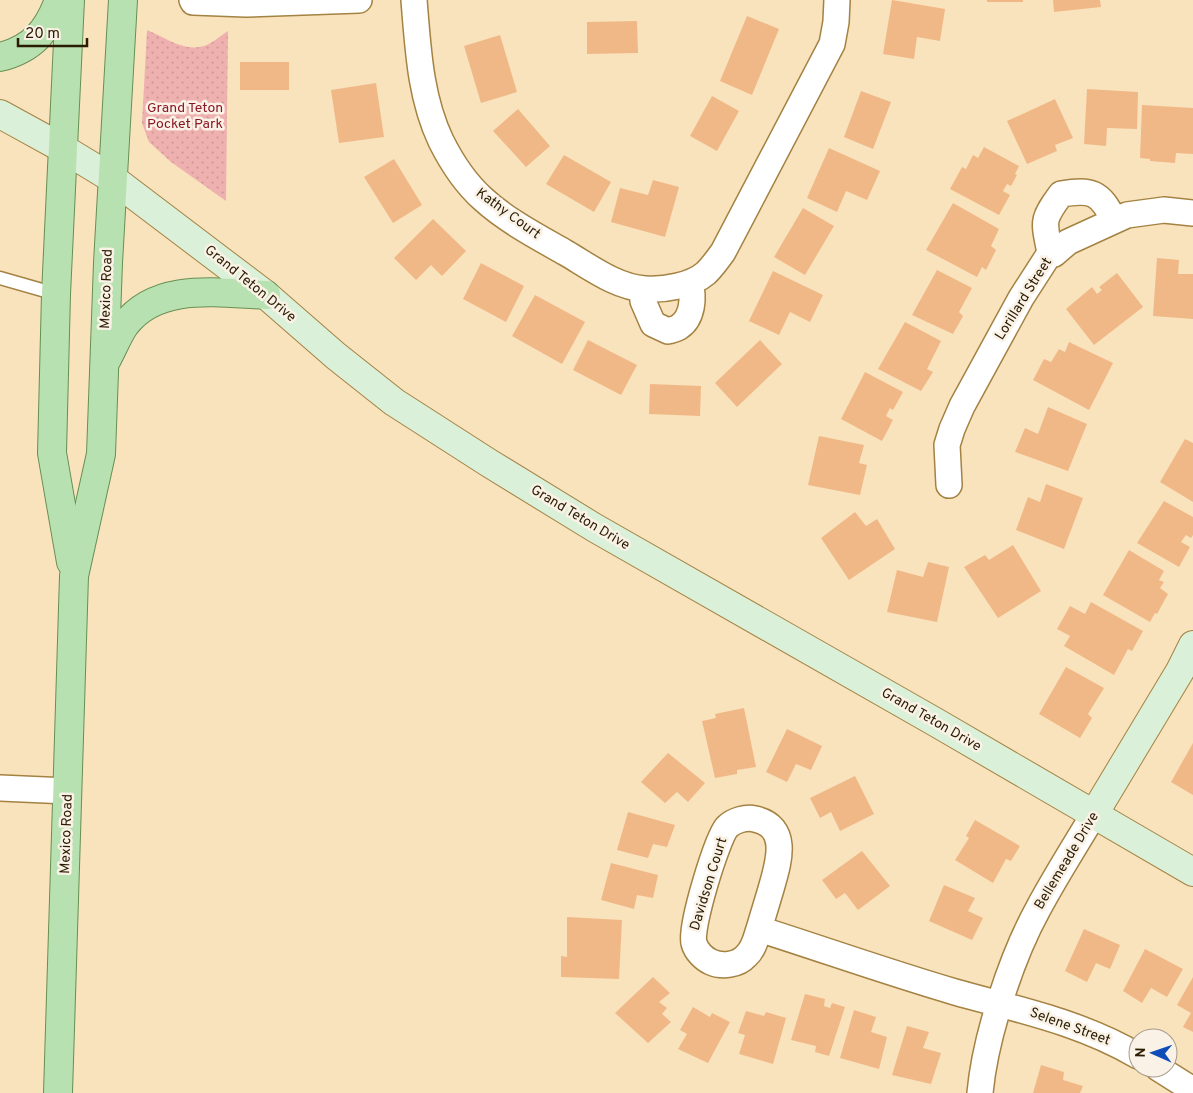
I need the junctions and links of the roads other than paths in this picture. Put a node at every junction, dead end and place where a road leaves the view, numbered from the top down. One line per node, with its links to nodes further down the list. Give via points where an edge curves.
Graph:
1 (60, 0): 8 (main road, via 52,20 36,40 11,54)
2 (70, 0): 10 (main road, Mexico Road)
3 (123, 0): 11 (main road, Mexico Road)
4 (359, 0): 7 (street, via 246,4)
5 (414, 0): 17 (street, Kathy Court, via 425,96 441,141 463,179 484,200 525,230 612,279)
6 (837, 0): 16 (street, Kathy Court, via 832,44 820,68 723,252 706,273)
7 (193, 1)
8 (0, 56)
9 (0, 114): 10 (street, Grand Teton Drive)
10 (62, 148): 11 (street, Grand Teton Drive); 18 (main road, Mexico Road)
11 (112, 179): 19 (street, Grand Teton Drive); 20 (main road, Mexico Road)
12 (1193, 213): 13 (street, Lorillard Street, via 1164,210 1127,214)
13 (1114, 220): 14 (street, Lorillard Street, via 1068,242 1054,254); 14 (street, via 1105,202 1092,194 1080,191 1061,194 1044,223)
14 (1050, 253): 21 (street, Lorillard Street, via 1021,298 962,406 947,446)
15 (0, 278): 18 (lane)
16 (690, 283): 17 (street, Kathy Court); 17 (street, via 693,293 689,314 680,326 668,331 652,324)
17 (642, 288)
18 (56, 294): 22 (main road, Mexico Road, via 52,453)
19 (266, 295): 20 (main road, via 203,292 170,296 144,306 126,325); 27 (street, Grand Teton Drive, via 394,402 489,463 595,528)
20 (105, 362): 22 (main road, Mexico Road, via 101,454)
21 (948, 485)
22 (74, 576): 26 (main road, Mexico Road)
23 (1193, 645): 24 (street, Bellemeade Drive)
24 (1186, 674): 27 (street, Bellemeade Drive)
25 (0, 788): 26 (street)
26 (68, 791): 34 (main road, Mexico Road)
27 (1094, 814): 28 (street, Grand Teton Drive); 30 (street, Bellemeade Drive, via 1037,910)
28 (1193, 872)
29 (759, 929): 29 (street, Davidson Court, via 780,857 778,835 766,823 753,818 740,819 727,827 718,842 693,927 693,942 708,961 719,966 730,964 746,957 754,946); 30 (street)
30 (1000, 1004): 31 (street, Selene Street, via 1050,1017 1098,1035); 35 (street, Bellemeade Drive)
31 (1128, 1051)
32 (1174, 1078): 33 (street)
33 (1193, 1090)
34 (58, 1093)
35 (980, 1093)

